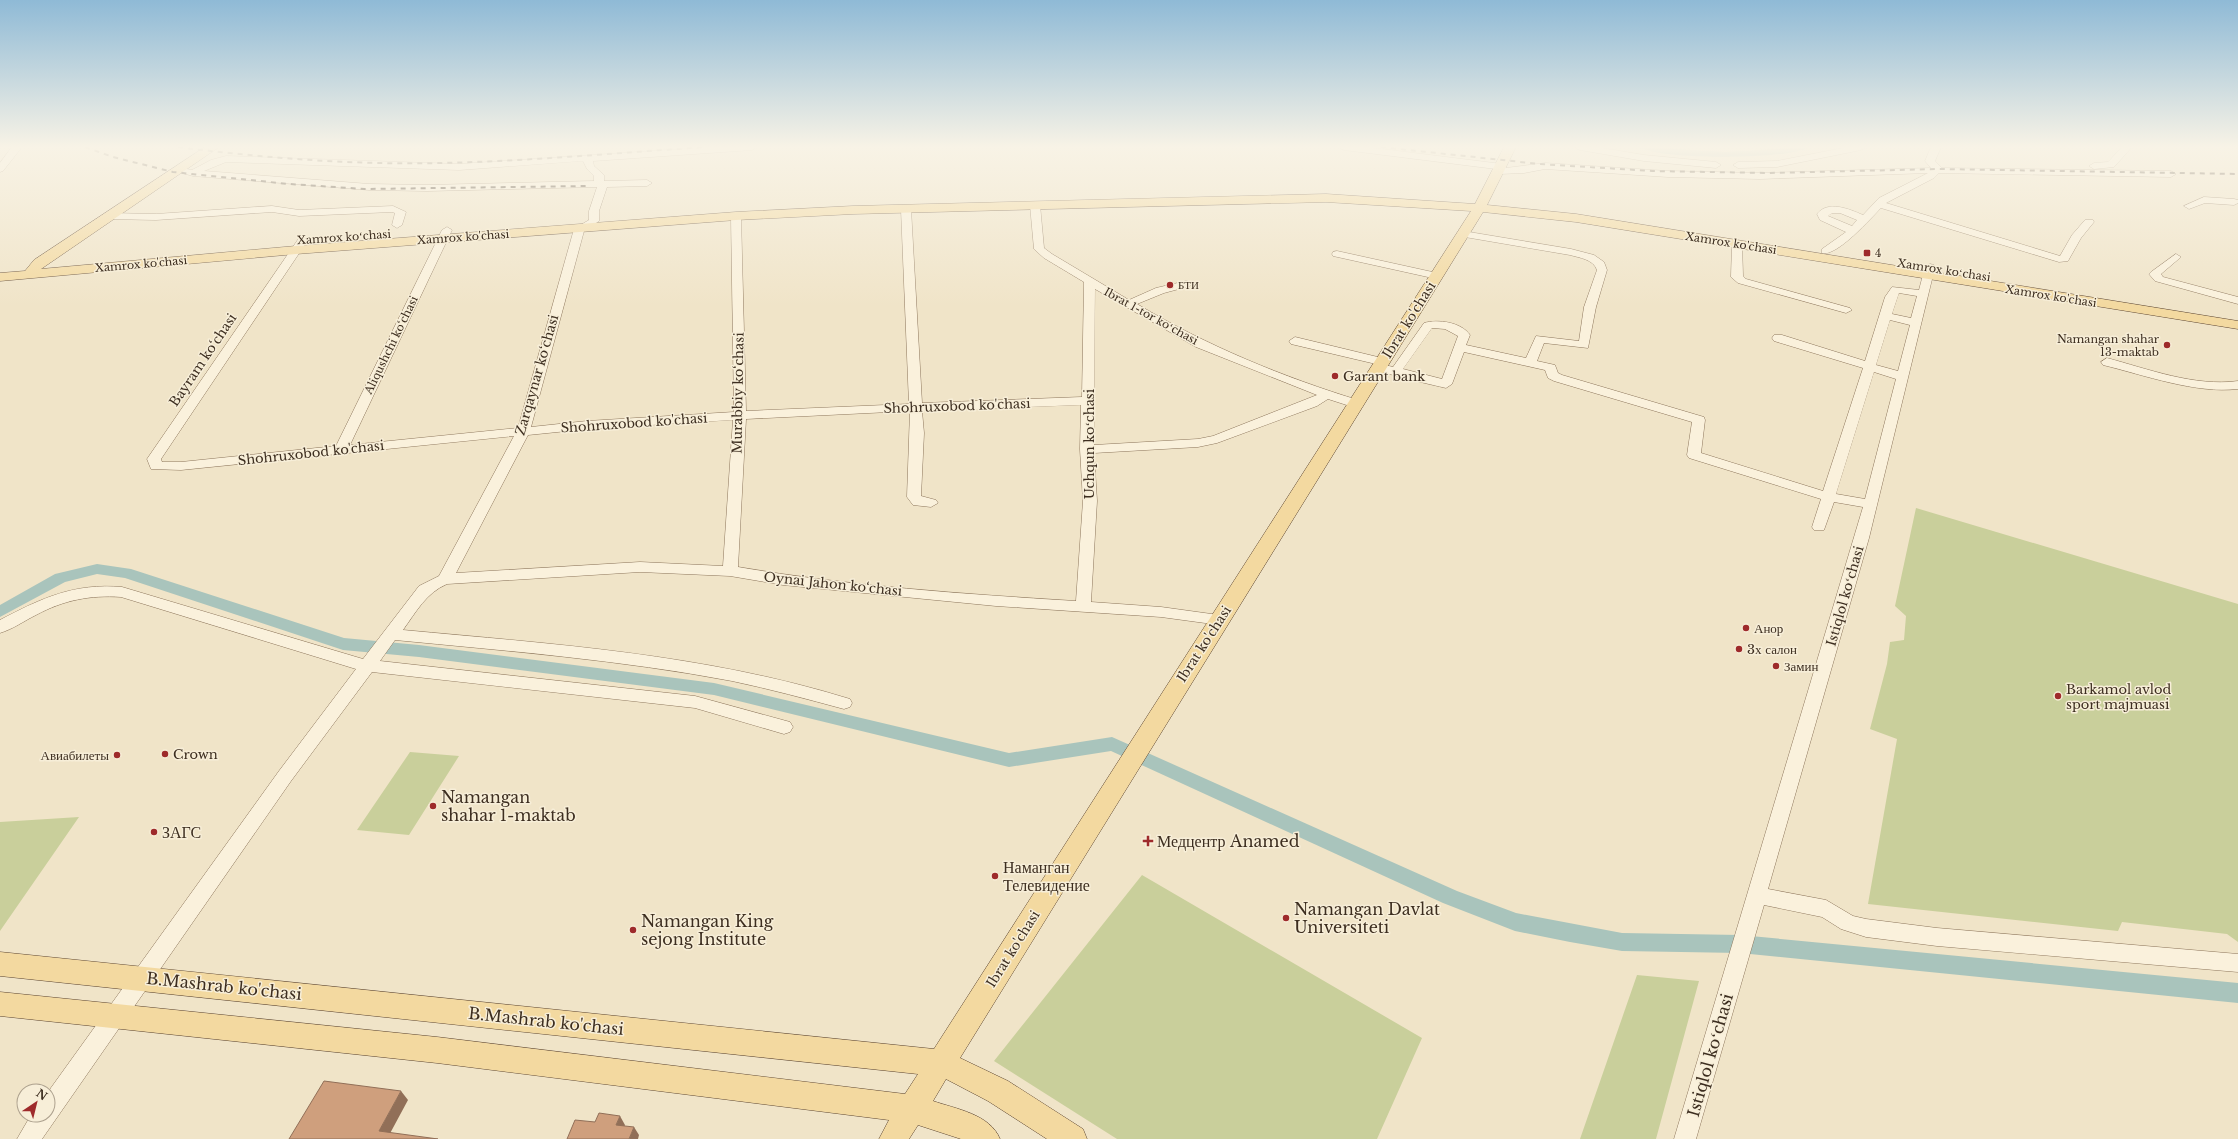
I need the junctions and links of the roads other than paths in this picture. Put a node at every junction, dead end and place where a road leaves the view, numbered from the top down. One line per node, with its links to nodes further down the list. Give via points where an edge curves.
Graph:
1 (132, 200): 18 (main road)
2 (598, 200): 20 (street)
3 (1024, 200): 11 (main road, Xamrox koʻchasi)
4 (1236, 200): 15 (main road, Xamrox ko'chasi)
5 (1405, 200): 13 (main road, Xamrox ko'chasi)
6 (1462, 200): 13 (main road, Xamrox koʻchasi)
7 (1484, 200): 13 (main road, Ibrat ko'chasi)
8 (1883, 200): 14 (street)
9 (2204, 200): 16 (street)
10 (2206, 200): 12 (street)
11 (998, 201): 15 (main road, Xamrox ko'chasi); 17 (main road, Xamrox ko'chasi); 20 (main road, Xamrox koʻchasi, via 808,204)
12 (2236, 202)
13 (1482, 203): 26 (main road, Ibrat ko'chasi); 28 (main road, Xamrox ko'chasi); 30 (main road, Xamrox koʻchasi)
14 (1880, 204): 21 (street); 22 (street, via 2059,259 2064,259 2076,237)
15 (1035, 205): 38 (street, Ibrat 1-tor koʻchasi, via 1039,249)
16 (2189, 206)
17 (906, 209): 19 (main road, Xamrox ko'chasi); 60 (street)
18 (108, 216): 23 (street, via 156,217 272,209 299,213 393,209 401,212); 33 (main road)
19 (736, 216): 24 (main road, Xamrox ko'chasi); 61 (street, Murabbiy ko‘chasi)
20 (594, 220): 24 (street); 27 (main road, Xamrox koʻchasi)
21 (1865, 220): 25 (street); 25 (street, via 1833,210 1822,214 1824,218)
22 (2089, 222)
23 (397, 224)
24 (579, 229): 27 (main road, Xamrox ko'chasi); 62 (street, Zarqaynar ko‘chasi)
25 (1853, 231): 30 (street)
26 (1463, 234): 36 (main road, Ibrat ko'chasi); 52 (street, via 1571,252 1600,264 1602,270 1590,307 1586,344 1582,346 1540,339)
27 (445, 235): 29 (main road, Xamrox ko'chasi); 64 (street, Aliqushchi ko‘chasi)
28 (1736, 244): 35 (main road, Xamrox ko'chasi); 43 (street, via 1737,277 1742,281)
29 (300, 245): 33 (main road, Xamrox ko'chasi); 65 (street, Bayram ko‘chasi, via 154,459 154,464 160,467)
30 (1826, 251): 35 (main road, Xamrox koʻchasi)
31 (1337, 254): 36 (street)
32 (2176, 257): 41 (street, via 2155,274 2159,279)
33 (35, 268): 34 (main road); 37 (main road, Xamrox ko'chasi)
34 (0, 269)
35 (1929, 272): 40 (street, Istiqlol koʻchasi); 45 (main road, Xamrox koʻchasi); 47 (main road, Xamrox ko'chasi)
36 (1437, 276): 54 (main road, Ibrat ko'chasi)
37 (0, 278)
38 (1090, 281): 42 (street, Ibrat 1-tor koʻchasi); 58 (street, Uchqun koʻchasi)
39 (1186, 284): 42 (street, via 1160,290)
40 (1923, 294): 44 (street, via 1896,289); 46 (street, Istiqlol koʻchasi)
41 (2238, 301)
42 (1129, 304): 57 (street, Ibrat 1-tor koʻchasi, via 1200,344)
43 (1846, 310)
44 (1886, 316): 46 (street); 53 (street)
45 (2238, 316)
46 (1916, 322): 55 (street, Istiqlol koʻchasi)
47 (2238, 325)
48 (1778, 338): 53 (street)
49 (1296, 341): 54 (street)
50 (1460, 347): 52 (street); 54 (street, via 1446,384); 54 (street, via 1464,335 1461,331 1435,324 1428,325)
51 (2107, 362): 56 (street, via 2174,379 2222,387)
52 (1530, 363): 66 (street, via 1551,368 1552,376 1699,420 1694,455)
53 (1870, 365): 55 (street); 66 (street)
54 (1386, 367): 59 (main road, Ibrat ko'chasi)
55 (1903, 377): 68 (street, Istiqlol koʻchasi)
56 (2238, 385)
57 (1327, 395): 59 (street, Ibrat 1-tor koʻchasi); 63 (street, via 1312,403 1211,440 1182,445)
58 (1088, 401): 60 (street, Shohruxobod ko'chasi); 63 (street, Uchqun koʻchasi)
59 (1356, 404): 73 (main road, Ibrat ko'chasi)
60 (914, 407): 61 (street, Shohruxobod ko'chasi); 67 (street, via 917,433 914,497 918,502)
61 (740, 415): 62 (street, Shohruxobod ko'chasi); 70 (street, Murabbiy ko‘chasi)
62 (523, 432): 64 (street, Shohruxobod ko'chasi); 71 (street, Zarqaynar ko‘chasi)
63 (1087, 449): 72 (street, Uchqun koʻchasi, via 1090,501)
64 (340, 451): 65 (street, Shohruxobod ko'chasi)
65 (181, 466)
66 (1829, 497): 68 (street); 69 (street)
67 (931, 503)
68 (1871, 504): 79 (street, Istiqlol koʻchasi)
69 (1819, 527)
70 (730, 571): 71 (street, Oynai Jahon ko‘chasi, via 640,567); 72 (street, Oynai Jahon ko‘chasi, via 783,580)
71 (446, 579): 75 (street, via 424,590)
72 (1083, 607): 73 (street, Oynai Jahon ko‘chasi, via 1161,612)
73 (1220, 620): 85 (main road, Ibrat ko'chasi)
74 (0, 627): 76 (street, via 58,598 77,592 103,589 122,592)
75 (389, 636): 76 (street); 77 (street, via 705,670 796,688)
76 (369, 663): 78 (street, via 695,702); 82 (street, via 285,776)
77 (844, 703)
78 (784, 727)
79 (1757, 895): 80 (street, via 1826,909 1848,923 1866,928 1937,937); 93 (street, Istiqlol koʻchasi)
80 (2238, 963)
81 (0, 964): 82 (main road, B.Mashrab ko'chasi)
82 (144, 978): 84 (street); 85 (main road, B.Mashrab ko'chasi)
83 (0, 1004): 84 (main road)
84 (116, 1016): 86 (street); 87 (main road, via 437,1050)
85 (942, 1063): 87 (main road, Ibrat ko'chasi); 92 (main road, B.Mashrab ko'chasi, via 998,1091)
86 (56, 1100)
87 (913, 1109): 90 (main road, Ibrat ko'chasi); 91 (main road, via 968,1127)
88 (39, 1123): 89 (street)
89 (28, 1139)
90 (893, 1139)
91 (986, 1139)
92 (1072, 1139)
93 (1685, 1139)

